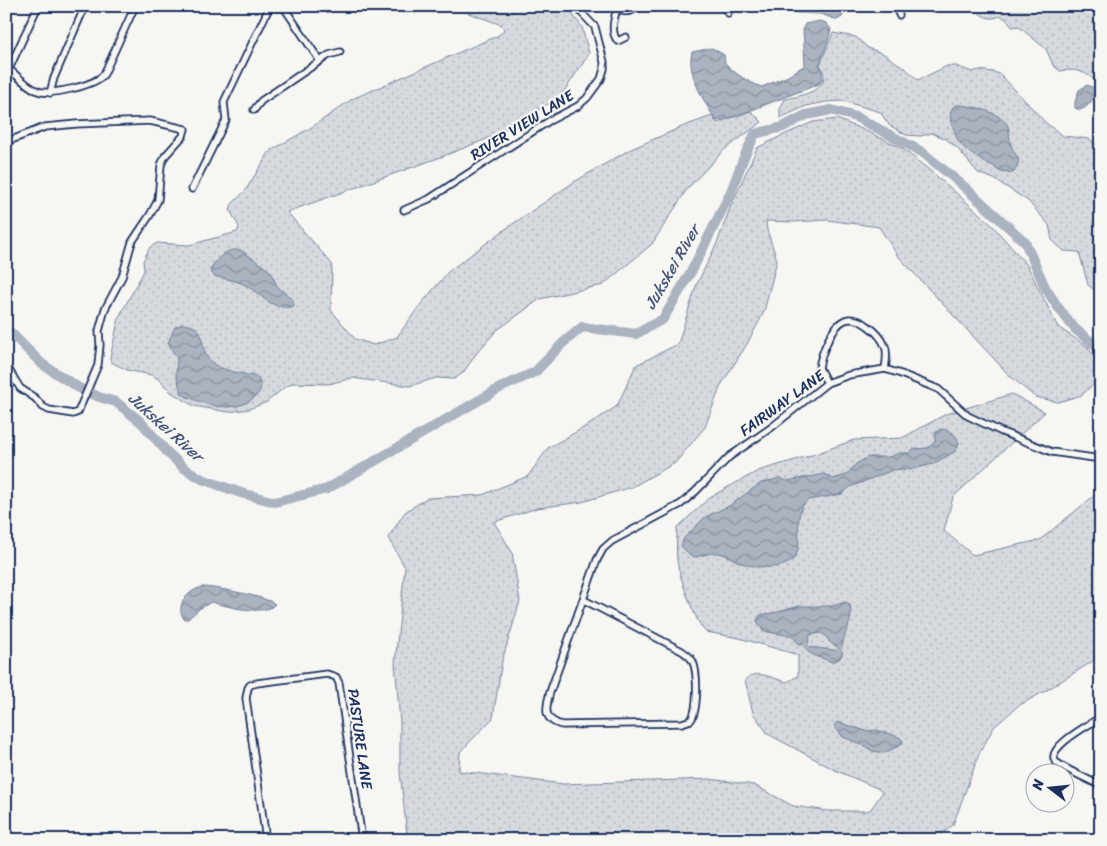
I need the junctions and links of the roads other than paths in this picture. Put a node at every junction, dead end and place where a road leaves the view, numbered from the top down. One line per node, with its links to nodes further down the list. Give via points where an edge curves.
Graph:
1 (38, 6): 16 (street)
2 (85, 6): 17 (street)
3 (270, 6): 20 (street, via 224,102 226,120)
4 (283, 6): 15 (street)
5 (575, 6): 21 (street, RIVER VIEW LANE, via 597,30 604,62 601,79 587,98 429,199)
6 (639, 6): 10 (street, via 630,12)
7 (723, 6): 11 (street)
8 (897, 6): 12 (street)
9 (132, 7): 17 (street, via 100,79)
10 (616, 7): 13 (street, via 615,38 618,41)
11 (728, 13)
12 (899, 15)
13 (626, 37)
14 (340, 52): 15 (street)
15 (320, 61): 18 (street, via 261,101)
16 (8, 68): 17 (street, via 35,90)
17 (50, 93)
18 (254, 110)
19 (6, 142): 22 (street, via 45,127 76,124 150,121 185,129 161,165 159,197 132,242 122,277 105,309 99,331 98,364 81,407 75,414 44,407 20,388)
20 (192, 189)
21 (404, 210)
22 (6, 365)
23 (885, 370): 24 (street, FAIRWAY LANE, via 849,375); 24 (street, via 884,343 865,324 849,319 836,328 822,356 819,368); 25 (street, FAIRWAY LANE, via 938,389 968,416 1044,450)
24 (827, 383): 26 (street, FAIRWAY LANE, via 724,460 681,504 607,546 597,560)
25 (1101, 459)
26 (584, 600): 26 (street, FAIRWAY LANE, via 547,703 551,720 568,725 682,723 690,720 696,707 696,676 689,656)
27 (1101, 717): 28 (street, via 1059,745 1054,752 1058,764)
28 (1101, 786)
29 (266, 840): 30 (street, PASTURE LANE, via 246,692 250,685 257,683 327,674 336,677 339,683)
30 (362, 840)

